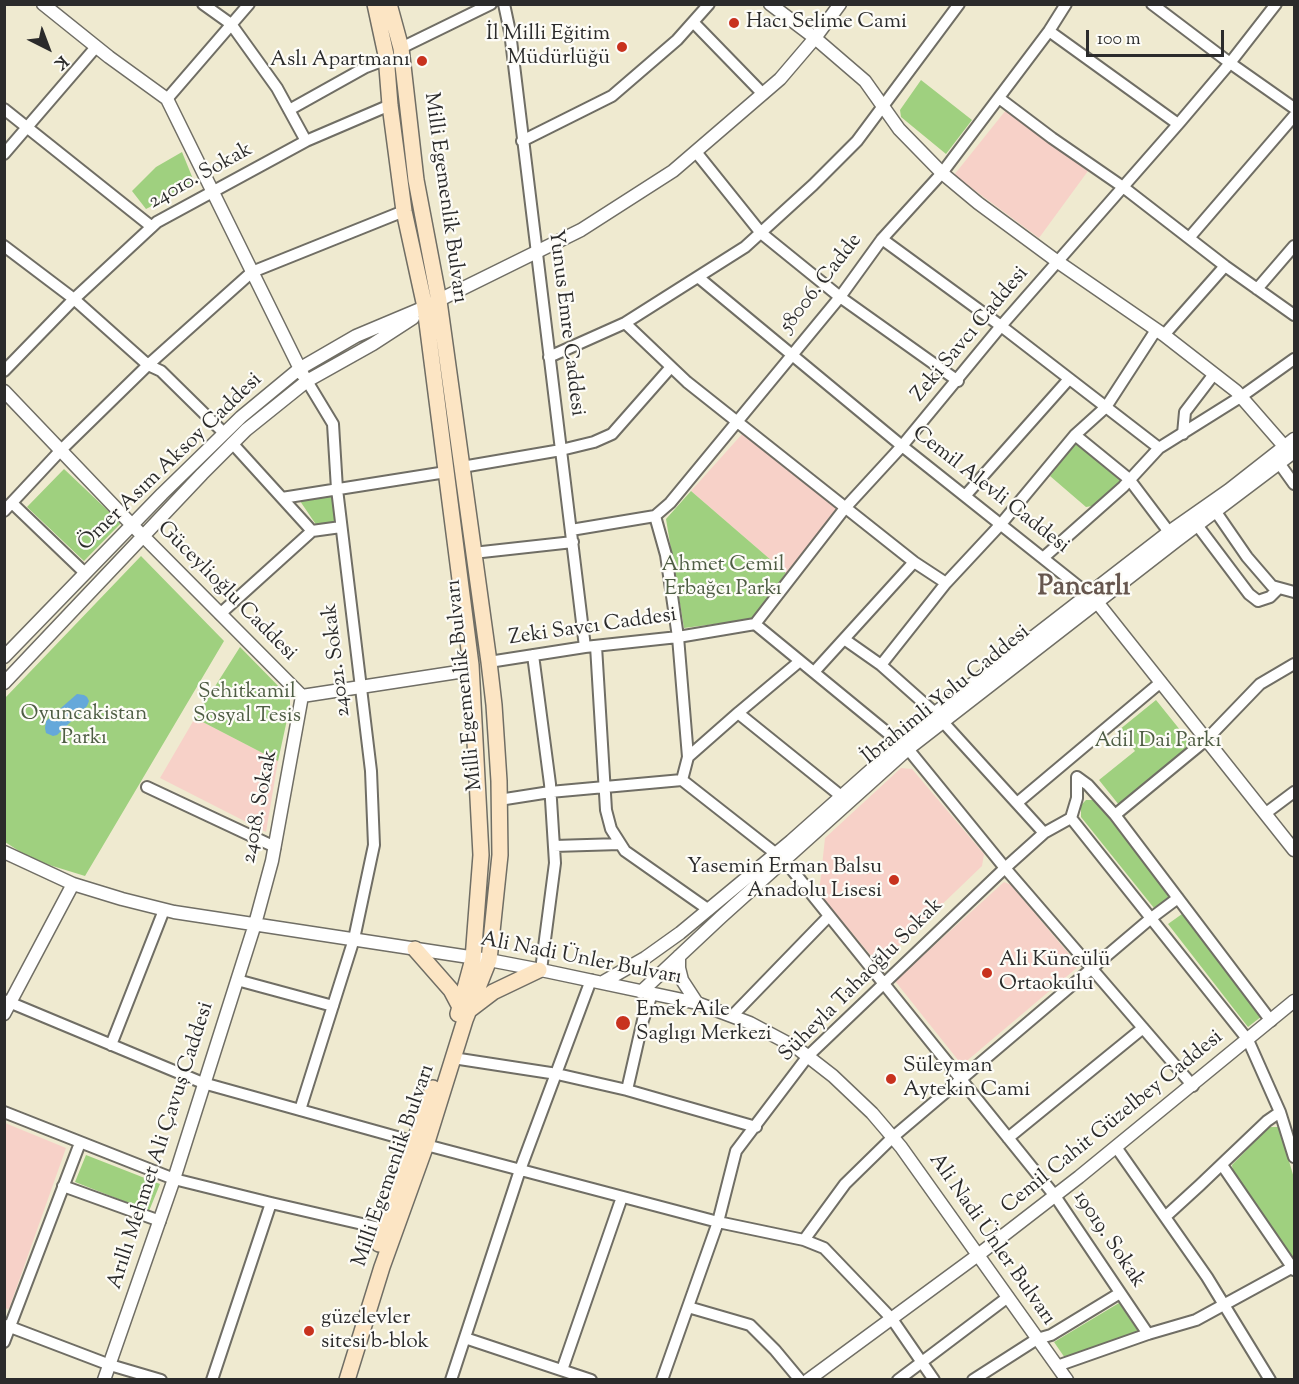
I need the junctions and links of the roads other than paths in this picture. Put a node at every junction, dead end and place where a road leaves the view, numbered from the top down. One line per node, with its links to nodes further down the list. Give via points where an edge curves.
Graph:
1 (43, 4): 19 (street)
2 (203, 4): 16 (street)
3 (249, 4): 16 (street)
4 (375, 4): 21 (main road, Milli Egemenlik Bulvarı)
5 (389, 4): 20 (main road, Milli Egemenlik Bulvarı)
6 (491, 4): 20 (street)
7 (504, 4): 35 (street, Yunus Emre Caddesi)
8 (709, 4): 15 (street)
9 (770, 4): 18 (street)
10 (840, 4): 18 (street)
11 (959, 4): 27 (street)
12 (1066, 4): 17 (street, 58006. Cadde)
13 (1276, 4): 22 (street, Zeki Savcı Caddesi)
14 (1160, 7): 22 (street)
15 (693, 22): 23 (street); 35 (street, via 612,96)
16 (231, 24): 25 (street); 30 (street)
17 (1049, 31): 24 (street, 58006. Cadde); 32 (street)
18 (815, 38): 23 (street); 27 (street, via 865,81)
19 (96, 47): 25 (street); 33 (street)
20 (401, 48): 56 (main road, Milli Egemenlik Bulvarı)
21 (387, 59): 26 (main road, Milli Egemenlik Bulvarı); 30 (street)
22 (1230, 63): 28 (street); 32 (street, Zeki Savcı Caddesi)
23 (763, 94): 36 (street)
24 (999, 98): 38 (street, 58006. Cadde); 39 (street)
25 (167, 99): 40 (street)
26 (390, 105): 34 (street, 24010. Sokak); 41 (main road, Milli Egemenlik Bulvarı)
27 (882, 107): 38 (street); 43 (street, via 850,148)
28 (1294, 108)
29 (4, 109): 33 (street)
30 (289, 110): 34 (street)
31 (1294, 116): 44 (street)
32 (1178, 124): 39 (street, Zeki Savcı Caddesi)
33 (28, 128): 37 (street); 42 (street)
34 (306, 141): 40 (street, 24010. Sokak)
35 (522, 141): 48 (street, Yunus Emre Caddesi)
36 (696, 152): 43 (street); 48 (street, via 581,230)
37 (4, 154)
38 (942, 173): 45 (street, 58006. Cadde); 49 (street)
39 (1123, 187): 44 (street); 49 (street, Zeki Savcı Caddesi)
40 (213, 193): 42 (street, 24010. Sokak); 51 (street)
41 (404, 211): 51 (street); 56 (main road, Milli Egemenlik Bulvarı)
42 (152, 227): 55 (street, 24010. Sokak)
43 (761, 233): 52 (street, via 745,248); 54 (street)
44 (1189, 238): 50 (street)
45 (882, 239): 54 (street, 58006. Cadde); 59 (street)
46 (4, 246): 55 (street)
47 (1294, 246): 53 (street)
48 (536, 252): 56 (street); 62 (street, Yunus Emre Caddesi)
49 (1058, 262): 59 (street, Zeki Savcı Caddesi); 60 (street)
50 (1225, 266): 53 (street); 60 (street)
51 (252, 272): 64 (street); 66 (street)
52 (698, 277): 58 (street); 61 (street, Cemil Alevli Caddesi)
53 (1257, 289): 57 (street)
54 (840, 297): 61 (street, 58006. Cadde); 71 (street)
55 (74, 299): 64 (street); 67 (street, 24010. Sokak)
56 (432, 304): 66 (street, Ömer Asım Aksoy Caddesi, via 356,336); 70 (street, Ömer Asım Aksoy Caddesi); 85 (main road, Milli Egemenlik Bulvarı); 86 (main road, Milli Egemenlik Bulvarı)
57 (1294, 315)
58 (626, 323): 62 (street); 65 (street)
59 (1001, 327): 69 (street); 71 (street, Zeki Savcı Caddesi)
60 (1160, 333): 68 (street); 74 (street)
61 (792, 355): 75 (street, 58006. Cadde); 79 (street, Cemil Alevli Caddesi)
62 (549, 357): 82 (street, Yunus Emre Caddesi)
63 (1294, 359): 73 (street)
64 (148, 365): 78 (street, via 160,371); 81 (street)
65 (671, 367): 75 (street); 82 (street, via 612,434)
66 (299, 369): 70 (street); 78 (street, Ömer Asım Aksoy Caddesi, via 240,417)
67 (4, 371)
68 (1214, 374): 73 (street); 76 (street, via 1185,412)
69 (1069, 379): 74 (street); 90 (street)
70 (308, 381): 78 (street, Ömer Asım Aksoy Caddesi); 89 (street, 24021. Sokak, via 333,424)
71 (958, 381): 79 (street, Zeki Savcı Caddesi)
72 (4, 391): 81 (street, Güceylioğlu Caddesi)
73 (1242, 396): 76 (street); 83 (street)
74 (1106, 407): 77 (street); 80 (street)
75 (737, 422): 93 (street); 95 (street, 58006. Cadde)
76 (1183, 434): 80 (street)
77 (1075, 435): 87 (street); 96 (street)
78 (228, 438): 91 (street); 97 (street, Ömer Asım Aksoy Caddesi); 103 (street, Ömer Asım Aksoy Caddesi)
79 (902, 446): 90 (street, Cemil Alevli Caddesi); 93 (street, Zeki Savcı Caddesi)
80 (1159, 448): 87 (street)
81 (61, 450): 92 (street); 97 (street, Güceylioğlu Caddesi)
82 (561, 450): 85 (street); 100 (street, Yunus Emre Caddesi)
83 (1292, 450): 84 (street, İbrahimli Yolu Caddesi); 102 (street)
84 (1279, 463): 88 (street); 94 (street, İbrahimli Yolu Caddesi)
85 (462, 467): 105 (main road, Milli Egemenlik Bulvarı)
86 (446, 472): 89 (street); 124 (main road, Milli Egemenlik Bulvarı)
87 (1129, 479): 102 (street); 106 (street)
88 (1294, 484)
89 (337, 489): 91 (street); 99 (street, 24021. Sokak)
90 (965, 496): 96 (street, Cemil Alevli Caddesi)
91 (282, 498): 101 (street)
92 (8, 507): 108 (street)
93 (845, 508): 107 (street); 114 (street, Zeki Savcı Caddesi)
94 (1216, 512): 98 (street, İbrahimli Yolu Caddesi); 110 (street, via 1247,557)
95 (655, 516): 100 (street); 115 (street, via 666,555)
96 (1001, 524): 106 (street, Cemil Alevli Caddesi); 109 (street)
97 (132, 525): 103 (street, Güceylioğlu Caddesi); 108 (street, Ömer Asım Aksoy Caddesi)
98 (1197, 525): 110 (street, via 1249,594 1258,601); 112 (street, İbrahimli Yolu Caddesi)
99 (341, 527): 101 (street); 128 (street, 24021. Sokak)
100 (571, 530): 104 (street, Yunus Emre Caddesi)
101 (312, 531): 113 (street)
102 (1168, 532): 112 (street)
103 (144, 535): 113 (street, Güceylioğlu Caddesi); 127 (street, Ömer Asım Aksoy Caddesi)
104 (573, 542): 105 (street); 117 (street, Yunus Emre Caddesi)
105 (473, 553): 121 (main road, Milli Egemenlik Bulvarı)
106 (1043, 558): 112 (street, Cemil Alevli Caddesi)
107 (914, 562): 109 (street); 116 (street)
108 (85, 573): 119 (street, Ömer Asım Aksoy Caddesi)
109 (946, 583): 123 (street)
110 (1278, 589): 111 (street)
111 (1294, 592)
112 (1093, 597): 126 (street, Cemil Alevli Caddesi); 131 (street, İbrahimli Yolu Caddesi)
113 (220, 614): 129 (street, Güceylioğlu Caddesi)
114 (755, 624): 115 (street, Zeki Savcı Caddesi); 120 (street)
115 (678, 637): 117 (street, Zeki Savcı Caddesi); 134 (street)
116 (844, 639): 123 (street); 125 (street)
117 (590, 647): 118 (street, Zeki Savcı Caddesi); 137 (street, Yunus Emre Caddesi)
118 (533, 655): 121 (street, Zeki Savcı Caddesi); 138 (street)
119 (4, 657)
120 (800, 661): 125 (street); 130 (street)
121 (489, 662): 141 (main road, Milli Egemenlik Bulvarı)
122 (1294, 664): 132 (street, via 1260,684)
123 (881, 665): 131 (street)
124 (471, 670): 128 (street); 164 (main road, Milli Egemenlik Bulvarı, via 482,855)
125 (814, 672): 133 (street)
126 (1161, 682): 132 (street, Cemil Alevli Caddesi); 142 (street)
127 (4, 683)
128 (362, 687): 129 (street); 161 (street, 24021. Sokak, via 374,845)
129 (302, 696): 149 (street, 24018. Sokak)
130 (738, 713): 134 (street); 140 (street)
131 (939, 717): 133 (street, İbrahimli Yolu Caddesi); 142 (street)
132 (1206, 740): 143 (street, Cemil Alevli Caddesi); 144 (street)
133 (904, 746): 140 (street); 152 (street, İbrahimli Yolu Caddesi); 153 (street)
134 (688, 757): 135 (street)
135 (682, 780): 137 (street); 152 (street, 19019. Sokak)
136 (147, 786): 149 (street)
137 (604, 787): 138 (street); 147 (street, Yunus Emre Caddesi, via 606,813)
138 (550, 792): 141 (street); 148 (street)
139 (1294, 792): 143 (street)
140 (841, 796): 152 (street)
141 (499, 800): 164 (main road, Milli Egemenlik Bulvarı, via 500,855)
142 (1017, 803): 146 (street)
143 (1266, 813): 150 (street, Cemil Alevli Caddesi)
144 (1115, 815): 145 (street, via 1077,777 1077,798); 155 (street)
145 (1071, 818): 146 (street, Süheyla Tahaoğlu Sokak); 159 (street)
146 (1044, 833): 153 (street, Süheyla Tahaoğlu Sokak)
147 (620, 844): 148 (street); 157 (street)
148 (554, 846): 166 (street)
149 (275, 847): 160 (street, 24018. Sokak)
150 (1294, 850)
151 (4, 852): 154 (street, Ali Nadi Ünler Bulvarı)
152 (780, 857): 157 (street); 158 (street, 19019. Sokak); 163 (street, İbrahimli Yolu Caddesi)
153 (1005, 868): 165 (street); 169 (street, Süheyla Tahaoğlu Sokak)
154 (74, 884): 156 (street, Ali Nadi Ünler Bulvarı); 173 (street)
155 (1178, 898): 159 (street); 177 (street)
156 (164, 910): 160 (street, Ali Nadi Ünler Bulvarı); 180 (street)
157 (709, 910): 168 (street, via 645,958)
158 (829, 916): 169 (street, 19019. Sokak); 176 (street)
159 (1150, 919): 165 (street); 179 (street)
160 (255, 924): 161 (street, Ali Nadi Ünler Bulvarı); 167 (street, Arıllı Mehmet Ali Çavuş Caddesi)
161 (354, 939): 162 (street, Ali Nadi Ünler Bulvarı); 174 (street, 24021. Sokak)
162 (415, 949): 164 (street, Ali Nadi Ünler Bulvarı); 175 (main road)
163 (679, 956): 170 (street, İbrahimli Yolu Caddesi); 172 (street, via 682,980)
164 (481, 959): 166 (street, Ali Nadi Ünler Bulvarı); 175 (main road, Milli Egemenlik Bulvarı)
165 (1091, 968): 178 (street); 184 (street)
166 (540, 970): 168 (street, Ali Nadi Ünler Bulvarı); 175 (main road)
167 (237, 980): 174 (street); 185 (street, Arıllı Mehmet Ali Çavuş Caddesi)
168 (597, 981): 170 (street, Ali Nadi Ünler Bulvarı); 183 (street)
169 (883, 983): 181 (street, Süheyla Tahaoğlu Sokak); 184 (street, 19019. Sokak)
170 (646, 993): 172 (street, Ali Nadi Ünler Bulvarı); 187 (street)
171 (1294, 1001): 177 (street, Cemil Cahit Güzelbey Caddesi)
172 (697, 1003): 176 (street, Ali Nadi Ünler Bulvarı)
173 (6, 1006): 180 (street)
174 (333, 1006): 188 (street, 24021. Sokak)
175 (464, 1009): 182 (main road, Milli Egemenlik Bulvarı); 195 (main road, Milli Egemenlik Bulvarı)
176 (732, 1016): 181 (street, Ali Nadi Ünler Bulvarı)
177 (1271, 1021): 179 (street, Cemil Cahit Güzelbey Caddesi)
178 (1143, 1028): 186 (street); 193 (street)
179 (1248, 1040): 186 (street, Cemil Cahit Güzelbey Caddesi); 190 (street)
180 (111, 1045): 185 (street)
181 (808, 1056): 191 (street, Süheyla Tahaoğlu Sokak); 192 (street, Ali Nadi Ünler Bulvarı)
182 (453, 1058): 183 (street); 195 (main road, Milli Egemenlik Bulvarı)
183 (557, 1074): 187 (street); 199 (street)
184 (960, 1078): 192 (street); 193 (street, 19019. Sokak)
185 (203, 1083): 188 (street); 200 (street, Arıllı Mehmet Ali Çavuş Caddesi)
186 (1193, 1086): 196 (street, Cemil Cahit Güzelbey Caddesi)
187 (627, 1090): 191 (street)
188 (300, 1110): 195 (street)
189 (4, 1112): 194 (street)
190 (1280, 1112): 197 (street); 198 (street)
191 (756, 1127): 207 (street, Süheyla Tahaoğlu Sokak, via 736,1151)
192 (893, 1137): 209 (street, via 845,1184); 210 (street, Ali Nadi Ünler Bulvarı)
193 (1008, 1138): 202 (street, 19019. Sokak)
194 (80, 1143): 200 (street); 201 (street)
195 (420, 1143): 199 (street); 208 (main road, Milli Egemenlik Bulvarı); 230 (main road, Milli Egemenlik Bulvarı)
196 (1116, 1148): 202 (street, Cemil Cahit Güzelbey Caddesi); 205 (street)
197 (1294, 1157)
198 (1222, 1165): 205 (street); 211 (street)
199 (520, 1170): 203 (street); 219 (street)
200 (174, 1179): 204 (street); 206 (street, Arıllı Mehmet Ali Çavuş Caddesi)
201 (63, 1186): 206 (street); 217 (street)
202 (1055, 1196): 210 (street, Cemil Cahit Güzelbey Caddesi); 212 (street, 19019. Sokak)
203 (622, 1197): 207 (street); 225 (street)
204 (271, 1203): 208 (street); 228 (street)
205 (1165, 1217): 214 (street)
206 (160, 1221): 223 (street, Arıllı Mehmet Ali Çavuş Caddesi)
207 (718, 1222): 209 (street); 215 (street, Süheyla Tahaoğlu Sokak)
208 (384, 1229): 229 (main road, Milli Egemenlik Bulvarı)
209 (804, 1240): 216 (street, via 824,1248)
210 (978, 1255): 213 (street, Ali Nadi Ünler Bulvarı); 216 (street, Cemil Cahit Güzelbey Caddesi)
211 (1294, 1268): 214 (street)
212 (1120, 1293): 218 (street, 19019. Sokak); 220 (street)
213 (1008, 1297): 220 (street, Ali Nadi Ünler Bulvarı); 222 (street)
214 (1224, 1304): 218 (street, via 1196,1320); 240 (street)
215 (688, 1307): 233 (street, Süheyla Tahaoğlu Sokak); 234 (street, via 750,1326)
216 (892, 1319): 222 (street); 235 (street, Cemil Cahit Güzelbey Caddesi)
217 (7, 1326): 221 (street); 223 (street)
218 (1148, 1334): 224 (street)
219 (465, 1338): 225 (street); 231 (street)
220 (1037, 1340): 224 (street, Ali Nadi Ünler Bulvarı); 238 (street)
221 (4, 1342)
222 (922, 1362): 236 (street); 237 (street)
223 (110, 1365): 226 (street, Arıllı Mehmet Ali Çavuş Caddesi); 227 (street)
224 (1057, 1366): 239 (street, Ali Nadi Ünler Bulvarı)
225 (562, 1370): 232 (street)
226 (104, 1380)
227 (161, 1380)
228 (212, 1380)
229 (337, 1380)
230 (347, 1380)
231 (451, 1380)
232 (591, 1380)
233 (662, 1380)
234 (800, 1380)
235 (808, 1380)
236 (898, 1380)
237 (934, 1380)
238 (973, 1380)
239 (1067, 1380)
240 (1270, 1380)

